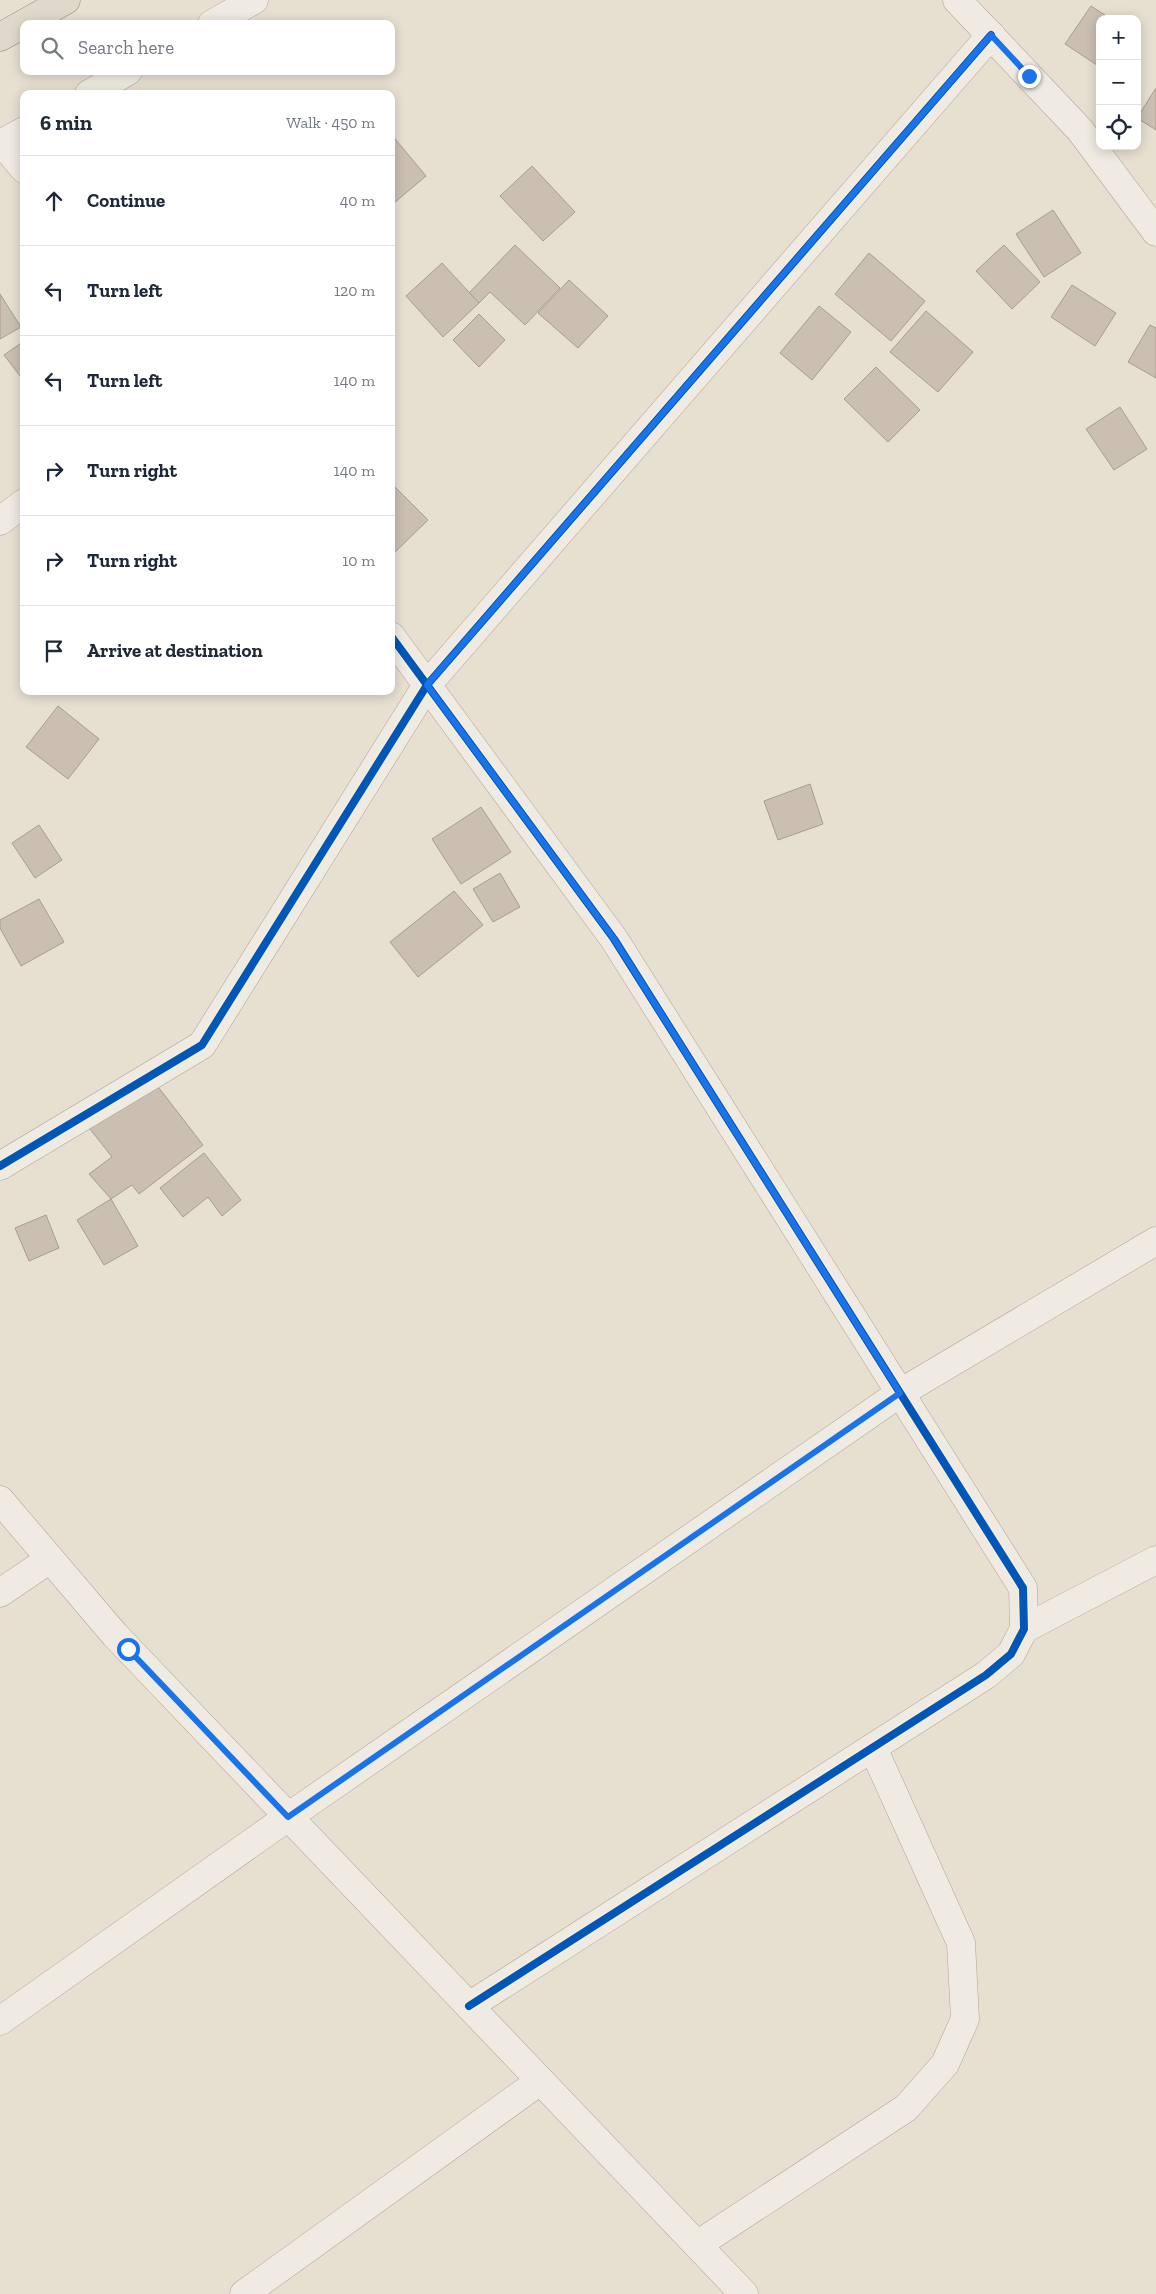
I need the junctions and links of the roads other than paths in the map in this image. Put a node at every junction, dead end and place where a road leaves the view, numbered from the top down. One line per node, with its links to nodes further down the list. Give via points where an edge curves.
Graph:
1 (66, 0): 4 (highway)
2 (254, 0): 5 (street)
3 (957, 0): 7 (street)
4 (29, 20)
5 (219, 20)
6 (20, 25): 8 (highway)
7 (991, 35): 13 (street, via 1080,130); 17 (street)
8 (0, 36)
9 (121, 75): 10 (street)
10 (96, 90)
11 (9, 139): 12 (street)
12 (20, 161)
13 (1156, 232)
14 (20, 506): 15 (street)
15 (0, 521)
16 (395, 641): 17 (street)
17 (427, 685): 18 (street, via 202,1045); 20 (street, via 614,939)
18 (0, 1166)
19 (1156, 1241): 20 (street)
20 (900, 1393): 25 (street, via 1023,1588); 27 (street)
21 (0, 1500): 22 (street)
22 (50, 1559): 24 (street); 27 (street, via 115,1635)
23 (1156, 1560): 25 (street)
24 (0, 1593)
25 (1024, 1628): 26 (street, via 1011,1654 986,1675)
26 (873, 1748): 28 (street); 31 (street, via 961,1943 965,2019 945,2064 906,2108)
27 (288, 1817): 28 (street); 29 (street)
28 (469, 2006): 30 (street)
29 (0, 2022)
30 (540, 2081): 31 (street); 32 (street)
31 (697, 2245): 33 (street)
32 (244, 2294)
33 (744, 2294)

